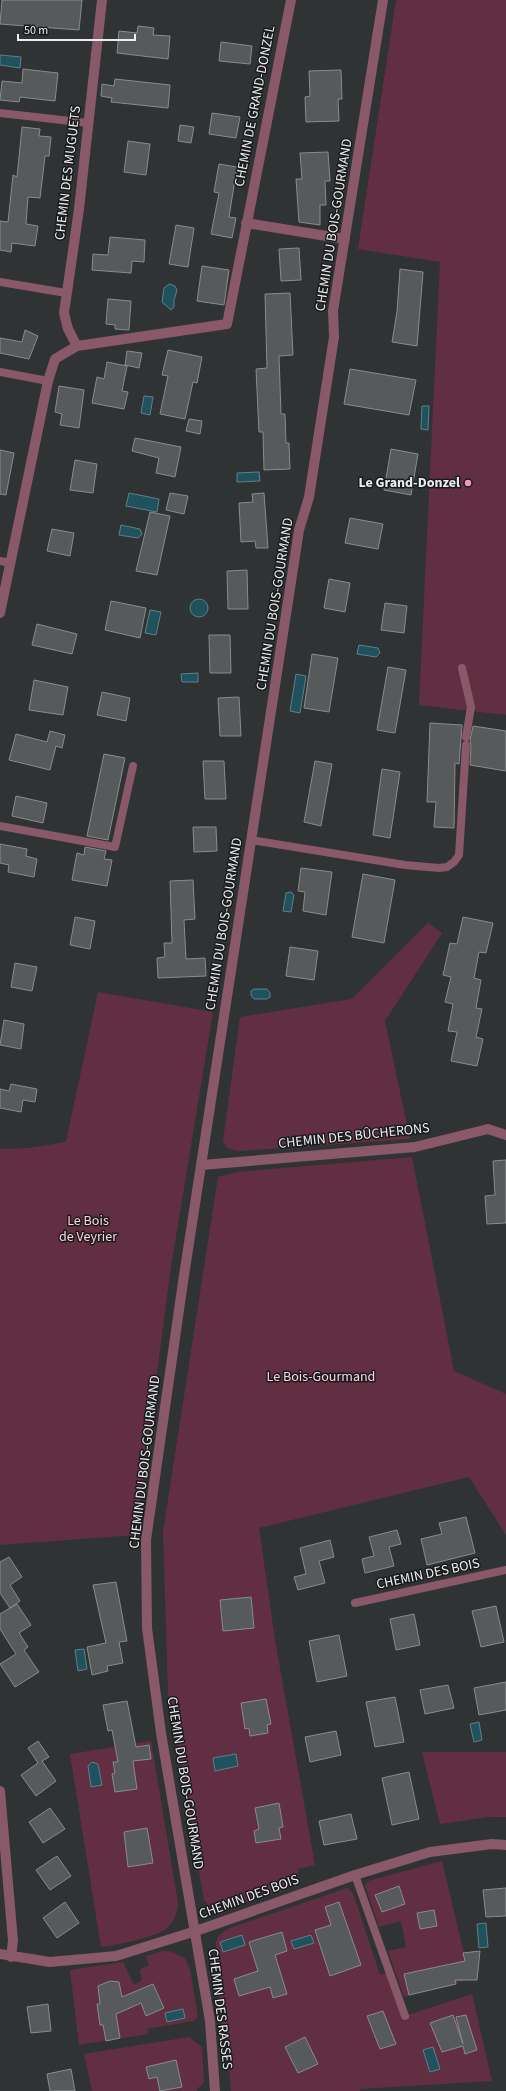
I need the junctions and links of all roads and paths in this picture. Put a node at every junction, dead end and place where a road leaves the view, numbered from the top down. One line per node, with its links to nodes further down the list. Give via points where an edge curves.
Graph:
1 (102, 0): 5 (street, CHEMIN DES MUGUETS)
2 (291, 0): 6 (street, CHEMIN DE GRAND-DONZEL)
3 (383, 0): 7 (street, CHEMIN DU BOIS-GOURMAND)
4 (0, 113): 5 (lane)
5 (88, 123): 9 (street, CHEMIN DES MUGUETS)
6 (247, 221): 7 (street); 10 (street, CHEMIN DE GRAND-DONZEL, via 227,324)
7 (345, 239): 18 (street, CHEMIN DU BOIS-GOURMAND, via 333,311 333,345 309,497 299,530)
8 (0, 282): 9 (lane)
9 (66, 293): 10 (street, CHEMIN DES MUGUETS, via 64,313 68,329)
10 (77, 346): 12 (street, CHEMIN DE GRAND-DONZEL, via 55,359)
11 (0, 372): 12 (lane)
12 (48, 381): 13 (street, CHEMIN DE GRAND-DONZEL)
13 (5, 562): 14 (street, CHEMIN DE GRAND-DONZEL)
14 (0, 613)
15 (462, 668): 18 (lane, via 470,707 459,855 454,862 447,867 439,868 405,865)
16 (133, 766): 17 (lane, via 116,847)
17 (0, 826)
18 (251, 840): 20 (street, CHEMIN DU BOIS-GOURMAND)
19 (506, 1135): 20 (street, CHEMIN DES BÛCHERONS, via 488,1129 415,1147)
20 (202, 1165): 26 (street, CHEMIN DU BOIS-GOURMAND, via 146,1540 147,1628 161,1733)
21 (506, 1570): 22 (lane, CHEMIN DES BOIS)
22 (355, 1603)
23 (0, 1791): 28 (street, via 14,1941)
24 (506, 1845): 25 (street, CHEMIN DES BOIS, via 492,1844 430,1852)
25 (355, 1875): 26 (street, CHEMIN DES BOIS); 29 (lane)
26 (196, 1931): 28 (street, CHEMIN DES BOIS, via 116,1956 50,1962); 30 (street, CHEMIN DES RASSES, via 210,2021)
27 (0, 1954): 28 (street, CHEMIN DES BOIS)
28 (11, 1957)
29 (406, 2016)
30 (215, 2091)

